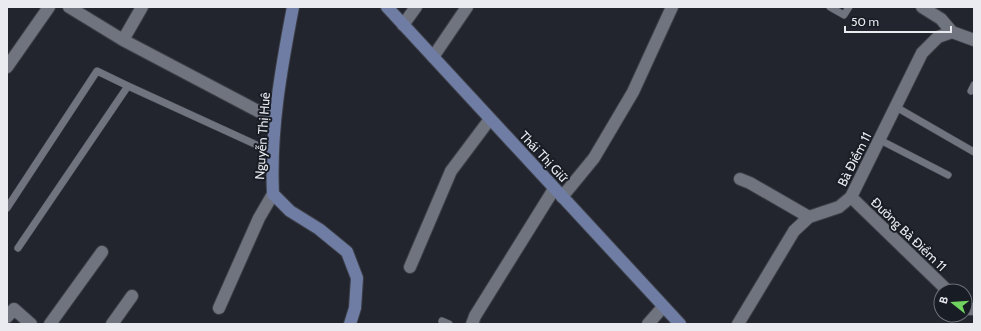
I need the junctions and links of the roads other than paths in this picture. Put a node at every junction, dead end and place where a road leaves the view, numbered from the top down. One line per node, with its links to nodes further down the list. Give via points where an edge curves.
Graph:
1 (49, 7): 17 (street)
2 (69, 7): 14 (street)
3 (142, 7): 14 (street)
4 (293, 7): 21 (street, Nguyễn Thị Huê)
5 (387, 7): 12 (street, Thái Thị Giữ)
6 (416, 7): 12 (street)
7 (467, 7): 16 (street)
8 (672, 7): 27 (street, via 633,92 594,158)
9 (830, 7): 10 (lane, via 844,15)
10 (849, 7)
11 (922, 7): 13 (street, via 940,19)
12 (403, 25): 16 (street, Thái Thị Giữ)
13 (952, 32): 15 (street); 19 (street, Bà Điểm 11, via 938,37 922,53)
14 (122, 40): 21 (street)
15 (974, 40)
16 (433, 57): 20 (street, Thái Thị Giữ)
17 (7, 67)
18 (128, 86): 23 (lane); 30 (lane, via 98,71); 32 (lane)
19 (896, 107): 22 (street, Bà Điểm 11); 24 (lane)
20 (490, 119): 27 (street, Thái Thị Giữ); 34 (street, via 451,171)
21 (275, 120): 23 (street, Nguyễn Thị Huê)
22 (880, 140): 25 (lane); 29 (street, Bà Điểm 11)
23 (272, 152): 28 (street, Nguyễn Thị Huê)
24 (974, 152)
25 (948, 175)
26 (740, 179): 31 (street)
27 (558, 193): 37 (street, Thái Thị Giữ); 44 (street)
28 (273, 194): 38 (street, via 259,218); 43 (street, Nguyễn Thị Huê, via 290,211 319,229 346,252 357,278 355,308)
29 (851, 197): 31 (street, Bà Điểm 11, via 839,207); 35 (street, Đường Bà Điểm 11)
30 (7, 208)
31 (809, 217): 47 (street, Bà Điểm 11, via 794,231)
32 (18, 248)
33 (102, 252): 41 (street)
34 (410, 267)
35 (940, 283)
36 (132, 296): 42 (street)
37 (664, 307): 45 (street); 46 (street, Thái Thị Giữ)
38 (219, 308)
39 (9, 310): 40 (street)
40 (31, 324)
41 (50, 324)
42 (112, 324)
43 (350, 324)
44 (472, 324)
45 (648, 324)
46 (680, 324)
47 (738, 324)

